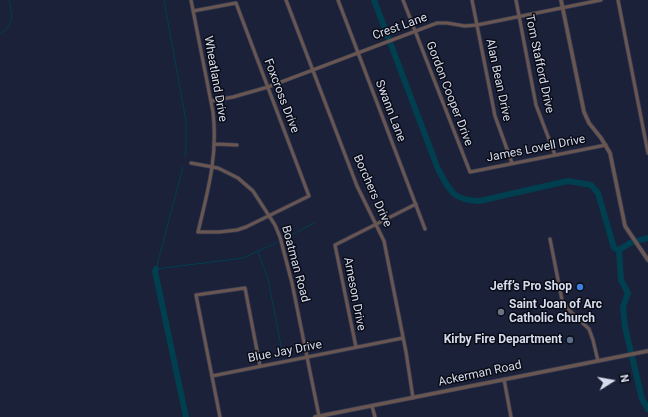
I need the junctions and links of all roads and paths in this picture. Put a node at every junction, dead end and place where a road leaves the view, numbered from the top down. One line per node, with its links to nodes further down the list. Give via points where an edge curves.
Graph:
1 (191, 0): 11 (street, Wheatland Drive)
2 (286, 0): 16 (street, Borchers Drive)
3 (338, 0): 15 (street, Swann Lane)
4 (403, 0): 14 (street, Gordon Cooper Drive)
5 (472, 0): 13 (street, Alan Bean Drive)
6 (516, 0): 12 (street, Tom Stafford Drive)
7 (561, 0): 10 (street)
8 (601, 0): 10 (street, Crest Lane)
9 (618, 0): 22 (street)
10 (562, 8): 12 (street, Crest Lane); 21 (street, via 584,112)
11 (193, 11): 17 (street, Foxcross Drive, via 236,3); 18 (street, Wheatland Drive)
12 (519, 16): 13 (street, Crest Lane); 23 (street, Tom Stafford Drive, via 536,105)
13 (477, 25): 14 (street, Crest Lane, via 440,23); 25 (street, Alan Bean Drive, via 495,116)
14 (415, 31): 15 (street, Crest Lane); 27 (street, Gordon Cooper Drive)
15 (358, 52): 16 (street, Crest Lane); 28 (street, Swann Lane)
16 (313, 69): 17 (street, Crest Lane); 30 (street, Borchers Drive, via 357,186)
17 (268, 87): 18 (street, Crest Lane); 29 (street, Foxcross Drive, via 310,196)
18 (211, 101): 19 (street, Wheatland Drive)
19 (215, 144): 20 (street); 26 (street, Wheatland Drive)
20 (237, 145)
21 (606, 145): 23 (street, James Lovell Drive); 33 (street, via 623,220 630,235)
22 (648, 154)
23 (555, 155): 25 (street, James Lovell Drive)
24 (191, 163): 26 (street, Boatman Road)
25 (512, 163): 27 (street, James Lovell Drive)
26 (213, 167): 29 (street, Boatman Road, via 229,173 247,185); 29 (street, Wheatland Drive, via 198,232 241,229)
27 (470, 172)
28 (416, 204): 30 (street); 31 (street, Swann Lane)
29 (269, 216): 37 (street, Boatman Road, via 278,231 288,266)
30 (376, 225): 34 (street, Borchers Drive, via 384,241); 35 (street, Arneson Drive, via 335,245)
31 (426, 229)
32 (550, 239): 38 (street, via 562,300 589,329)
33 (648, 260)
34 (403, 338): 35 (street, Blue Jay Drive); 42 (street, Borchers Drive)
35 (356, 347): 37 (street, Blue Jay Drive)
36 (648, 351): 38 (street, Ackerman Road)
37 (307, 356): 39 (street, Blue Jay Drive); 45 (street, Boatman Road)
38 (598, 361): 41 (street, Ackerman Road)
39 (260, 366): 40 (street, Blue Jay Drive); 40 (street, via 245,288 196,294)
40 (212, 376): 44 (street)
41 (504, 379): 42 (street, Ackerman Road); 47 (street)
42 (413, 398): 43 (street, Ackerman Road)
43 (372, 406): 45 (street, Ackerman Road); 46 (street)
44 (220, 417)
45 (317, 417)
46 (375, 417)
47 (511, 417)

